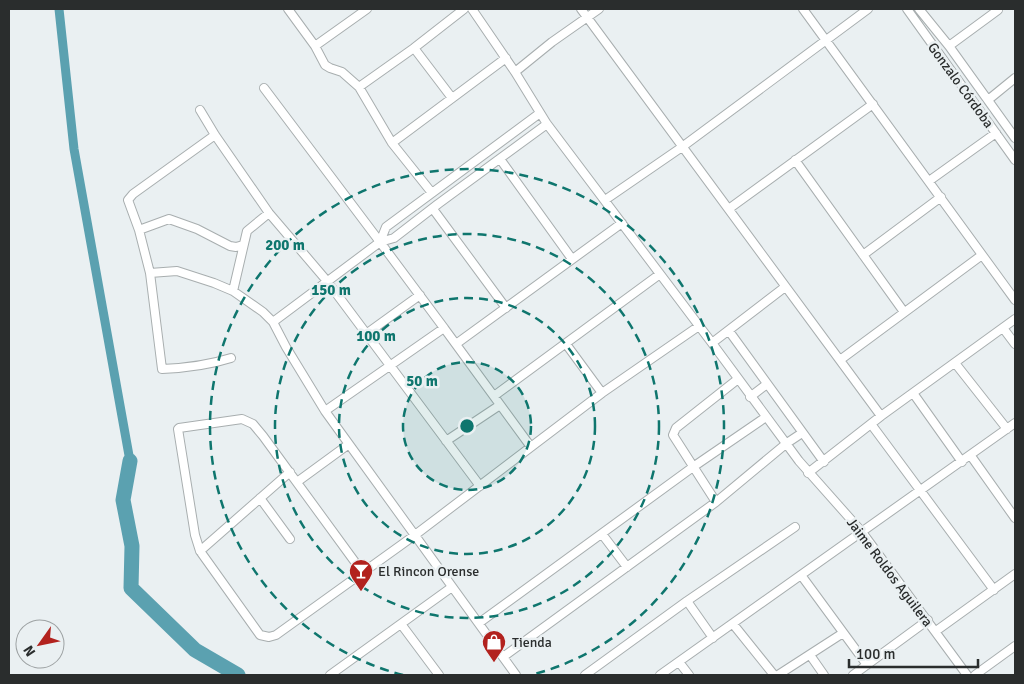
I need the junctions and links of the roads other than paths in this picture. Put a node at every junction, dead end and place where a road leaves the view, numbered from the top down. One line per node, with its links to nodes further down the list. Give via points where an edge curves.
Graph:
1 (288, 9): 14 (street)
2 (367, 9): 14 (street)
3 (464, 9): 16 (street)
4 (472, 9): 17 (street, Jaime Roldos Aguilera)
5 (581, 9): 12 (street)
6 (599, 9): 12 (street)
7 (803, 9): 13 (street)
8 (868, 9): 13 (street)
9 (907, 9): 28 (street, Gonzalo Córdoba)
10 (919, 9): 15 (street, Gonzalo Córdoba)
11 (997, 9): 15 (street)
12 (588, 17): 18 (street); 32 (street)
13 (826, 40): 24 (street); 32 (street)
14 (315, 46): 21 (street, via 325,64 342,72)
15 (949, 46): 23 (street, Gonzalo Córdoba)
16 (414, 48): 21 (street); 22 (street)
17 (506, 58): 18 (street, Jaime Roldos Aguilera); 22 (street)
18 (515, 72): 26 (street, Jaime Roldos Aguilera)
19 (1015, 78): 23 (street)
20 (264, 88): 45 (street)
21 (359, 88): 31 (street)
22 (452, 98): 31 (street)
23 (988, 100): 30 (street, Gonzalo Córdoba)
24 (873, 104): 34 (street); 36 (street)
25 (200, 110): 29 (street)
26 (540, 113): 27 (street, Jaime Roldos Aguilera); 37 (street)
27 (547, 124): 33 (street); 39 (street, Jaime Roldos Aguilera)
28 (996, 134): 35 (street, Gonzalo Córdoba); 36 (street)
29 (214, 136): 42 (street); 44 (street, via 129,198)
30 (1015, 138)
31 (392, 143): 37 (street)
32 (682, 147): 39 (street); 40 (street)
33 (500, 159): 41 (street); 49 (street)
34 (796, 160): 40 (street); 48 (street)
35 (1015, 160)
36 (929, 181): 38 (street)
37 (432, 193): 45 (street, via 386,227)
38 (940, 197): 47 (street); 48 (street)
39 (605, 200): 43 (street, Jaime Roldos Aguilera)
40 (730, 208): 53 (street)
41 (433, 209): 45 (street, via 394,238); 57 (street)
42 (269, 212): 46 (street, via 246,230); 52 (street)
43 (622, 223): 49 (street); 51 (street, Jaime Roldos Aguilera)
44 (139, 230): 46 (street, via 169,219 230,246); 50 (street)
45 (380, 242): 52 (street); 55 (street)
46 (243, 245): 54 (street)
47 (982, 254): 56 (street); 58 (street)
48 (863, 255): 58 (street)
49 (572, 259): 57 (street)
50 (150, 273): 54 (street, via 177,272); 70 (street, via 162,369)
51 (660, 274): 61 (street, Jaime Roldos Aguilera); 68 (street)
52 (327, 281): 60 (street); 65 (street)
53 (785, 287): 64 (street); 71 (street)
54 (233, 291): 60 (street)
55 (420, 295): 62 (street); 65 (street)
56 (1015, 300)
57 (506, 308): 67 (street)
58 (904, 312): 71 (street)
59 (1015, 319): 63 (street)
60 (273, 322): 81 (street)
61 (699, 326): 66 (street, Jaime Roldos Aguilera); 76 (street)
62 (444, 328): 67 (street); 73 (street)
63 (1003, 328): 69 (street); 72 (street)
64 (729, 331): 66 (street); 75 (street)
65 (366, 334): 73 (street)
66 (712, 343): 74 (street, Jaime Roldos Aguilera)
67 (456, 344): 78 (street)
68 (566, 344): 76 (street); 78 (street)
69 (1015, 344)
70 (231, 358)
71 (840, 360): 82 (street)
72 (954, 363): 77 (street); 86 (street)
73 (390, 366): 81 (street); 88 (street)
74 (738, 379): 79 (street, Jaime Roldos Aguilera); 95 (street, via 674,432 673,438)
75 (767, 384): 79 (street); 87 (street)
76 (602, 393): 91 (street)
77 (913, 394): 82 (street); 94 (street)
78 (494, 396): 80 (street)
79 (750, 397): 83 (street, Jaime Roldos Aguilera)
80 (500, 405): 88 (street); 91 (street)
81 (326, 411): 90 (street)
82 (882, 416): 85 (street)
83 (766, 417): 89 (street, Jaime Roldos Aguilera); 95 (street)
84 (1015, 423): 86 (street)
85 (871, 424): 93 (street); 100 (street)
86 (1007, 429): 92 (street)
87 (802, 433): 89 (street); 93 (street)
88 (446, 441): 99 (street)
89 (786, 443): 97 (street, Jaime Roldos Aguilera); 102 (street)
90 (349, 444): 98 (street); 107 (street)
91 (531, 447): 99 (street)
92 (970, 456): 94 (street); 103 (street)
93 (824, 462): 97 (street)
94 (962, 462): 100 (street)
95 (692, 467): 102 (street); 106 (street)
96 (290, 472): 98 (street); 101 (street); 109 (street, via 258,429 242,419 179,428)
97 (808, 473): 105 (street, Jaime Roldos Aguilera)
98 (297, 482): 111 (street)
99 (480, 486): 107 (street)
100 (920, 491): 105 (street); 115 (street)
101 (260, 498): 108 (street); 109 (street)
102 (716, 502): 110 (street)
103 (1015, 518)
104 (795, 527): 116 (street)
105 (862, 532): 113 (street); 117 (street, Jaime Roldos Aguilera)
106 (602, 534): 110 (street); 118 (street)
107 (415, 535): 111 (street); 114 (street)
108 (290, 539)
109 (200, 552): 111 (street, via 260,635 269,637)
110 (627, 567): 126 (street)
111 (363, 573)
112 (1015, 574): 115 (street)
113 (801, 575): 120 (street); 122 (street)
114 (452, 586): 118 (street); 119 (street)
115 (994, 590): 121 (street)
116 (687, 601): 123 (street); 135 (street)
117 (928, 620): 121 (street, Jaime Roldos Aguilera); 128 (street)
118 (479, 623): 126 (street)
119 (401, 624): 129 (street); 133 (street)
120 (732, 624): 123 (street); 138 (street)
121 (936, 631): 130 (street, Jaime Roldos Aguilera)
122 (843, 633): 125 (street); 128 (street)
123 (713, 638): 127 (street)
124 (1015, 646): 142 (street)
125 (810, 655): 139 (street); 140 (street)
126 (503, 657): 134 (street)
127 (679, 662): 136 (street); 137 (street)
128 (867, 665): 141 (street)
129 (340, 668): 131 (street); 132 (street)
130 (965, 674)
131 (330, 675)
132 (346, 675)
133 (438, 675)
134 (516, 675)
135 (585, 675)
136 (660, 675)
137 (689, 675)
138 (774, 675)
139 (778, 675)
140 (824, 675)
141 (853, 675)
142 (975, 675)

